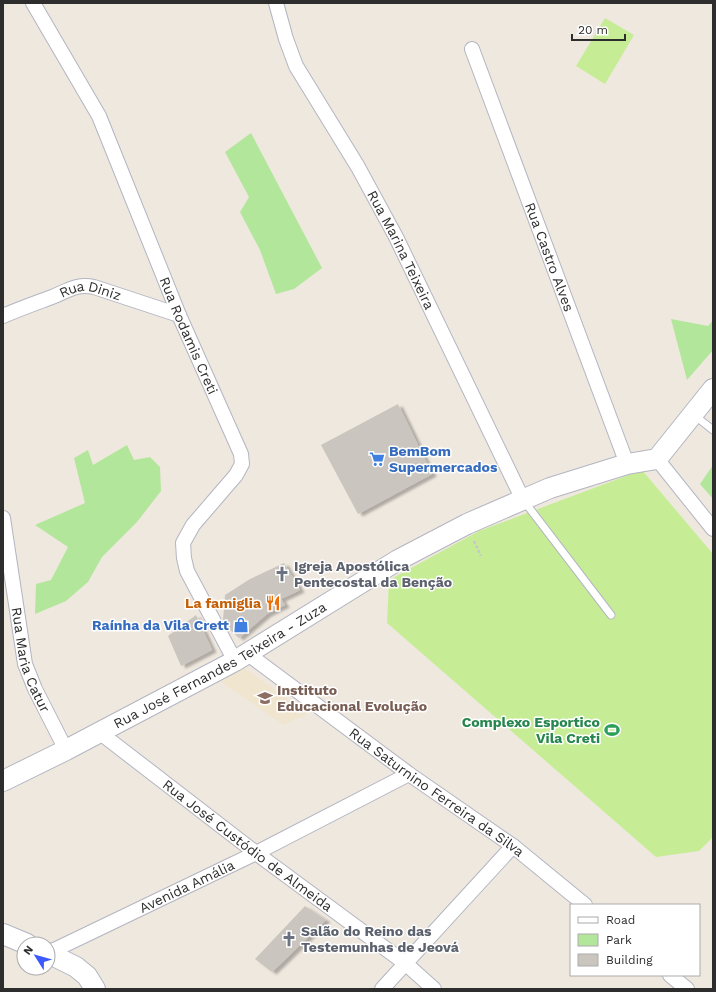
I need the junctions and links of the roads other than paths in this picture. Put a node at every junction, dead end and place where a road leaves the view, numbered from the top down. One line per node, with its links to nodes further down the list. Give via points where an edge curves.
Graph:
1 (33, 3): 4 (street, Rua Rodamis Creti, via 99,116)
2 (276, 3): 11 (street, Rua Marina Teixeira, via 296,66 358,167 396,237)
3 (472, 49): 10 (street, Rua Castro Alves)
4 (179, 315): 5 (street, Rua Diniz, via 86,285); 15 (street, Rua Rodamis Creti, via 241,454 242,464 236,475 193,525 183,543 184,558 187,571)
5 (3, 316)
6 (713, 389): 7 (street)
7 (693, 414): 8 (lane); 9 (street)
8 (713, 430)
9 (657, 459): 10 (street, Rua José Fernandes Teixeira - Zuza); 13 (street)
10 (627, 464): 11 (street, Rua José Fernandes Teixeira - Zuza, via 550,488)
11 (522, 500): 14 (lane); 15 (street, Rua José Fernandes Teixeira - Zuza, via 467,524 398,560)
12 (3, 518): 17 (street, Rua Maria Catur, via 25,664)
13 (713, 529)
14 (612, 615)
15 (241, 657): 16 (street, Rua José Fernandes Teixeira - Zuza); 18 (street, Rua Saturnino Ferreira da Silva)
16 (99, 732): 17 (street, Rua José Fernandes Teixeira - Zuza); 21 (street, Rua José Custódio de Almeida)
17 (66, 750): 19 (street, Rua José Fernandes Teixeira - Zuza)
18 (409, 774): 20 (street, Rua Saturnino Ferreira da Silva); 21 (street, Avenida Amália)
19 (3, 781)
20 (513, 846): 22 (street, Rua Saturnino Ferreira da Silva); 27 (street)
21 (256, 853): 25 (street, Avenida Amália); 27 (street, Rua José Custódio de Almeida)
22 (584, 904)
23 (3, 934): 24 (street)
24 (16, 939)
25 (56, 949)
26 (56, 957): 29 (street, via 87,976)
27 (405, 963): 30 (street); 31 (street, Rua José Custódio de Almeida)
28 (671, 976): 32 (street)
29 (95, 989)
30 (382, 989)
31 (434, 989)
32 (687, 989)

